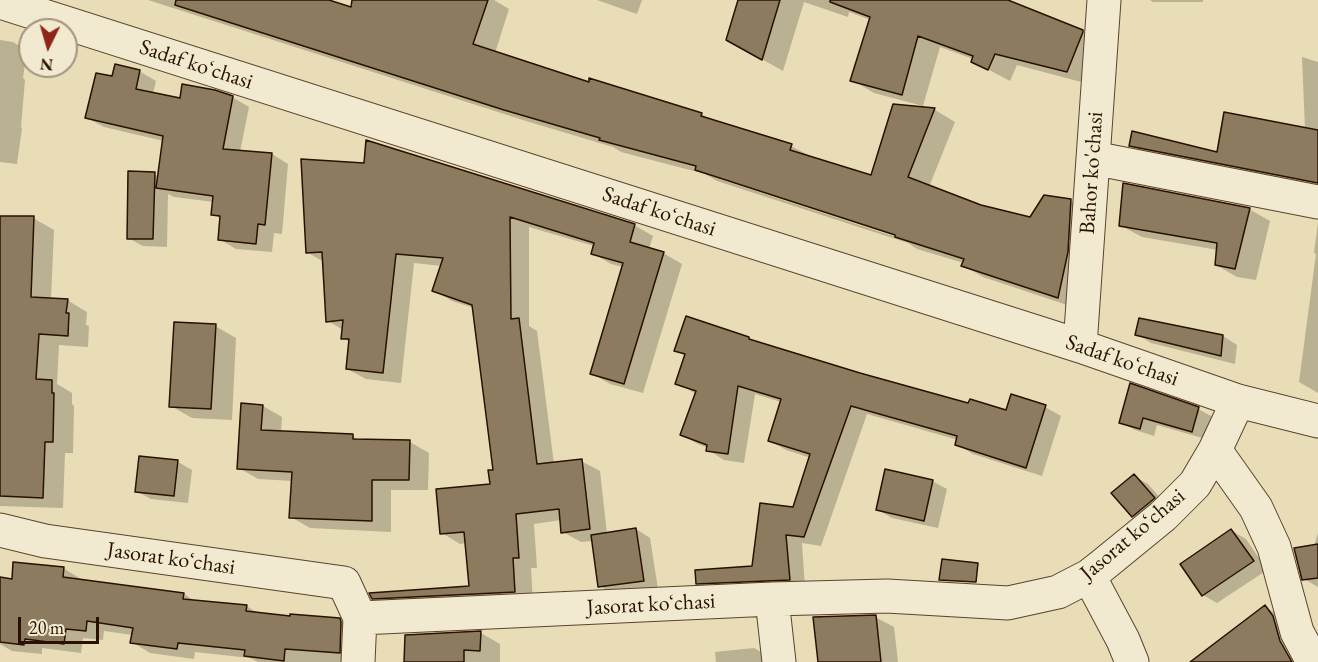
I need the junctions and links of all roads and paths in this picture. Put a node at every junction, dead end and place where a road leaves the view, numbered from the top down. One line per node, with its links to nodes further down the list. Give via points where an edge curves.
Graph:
1 (1102, 1): 3 (street, Bahor ko'chasi)
2 (0, 2): 5 (street, Sadaf koʻchasi)
3 (1093, 158): 4 (street); 5 (street, Bahor ko'chasi)
4 (1318, 202)
5 (1080, 346): 6 (street, Sadaf koʻchasi)
6 (1238, 401): 7 (street, Sadaf koʻchasi); 8 (street, Jasorat koʻchasi)
7 (1318, 421)
8 (1215, 450): 10 (street, Jasorat koʻchasi, via 1195,484 1163,516); 16 (street, via 1256,508 1274,547 1297,632)
9 (0, 530): 12 (street, Jasorat koʻchasi, via 45,541 344,584)
10 (1089, 576): 11 (street, Jasorat koʻchasi, via 1058,592 1008,603 887,596); 15 (street)
11 (772, 599): 12 (street, Jasorat koʻchasi); 14 (street)
12 (360, 618): 13 (street)
13 (358, 662)
14 (779, 662)
15 (1132, 662)
16 (1313, 662)

